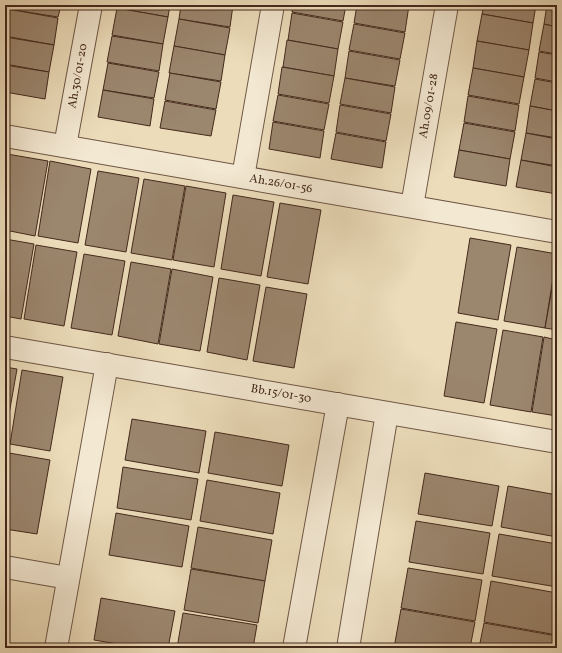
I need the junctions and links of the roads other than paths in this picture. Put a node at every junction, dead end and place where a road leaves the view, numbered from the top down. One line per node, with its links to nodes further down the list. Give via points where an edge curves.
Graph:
1 (90, 5): 5 (street, Ah.30/01-20)
2 (273, 5): 6 (street)
3 (447, 5): 7 (street, Ah.09/01-28)
4 (5, 136): 5 (street, Ah.26/01-56)
5 (65, 146): 6 (street, Ah.26/01-56)
6 (243, 177): 7 (street, Ah.26/01-56)
7 (412, 206): 8 (street, Ah.26/01-56)
8 (557, 232)
9 (5, 347): 10 (street, Bb.15/01-30)
10 (107, 364): 11 (street, Bb.15/01-30); 15 (street)
11 (338, 404): 12 (street, Bb.15/01-30); 17 (street)
12 (387, 413): 13 (street, Bb.15/01-30); 18 (street)
13 (557, 442)
14 (5, 567): 15 (street)
15 (68, 578): 16 (street)
16 (56, 648)
17 (294, 648)
18 (348, 648)

